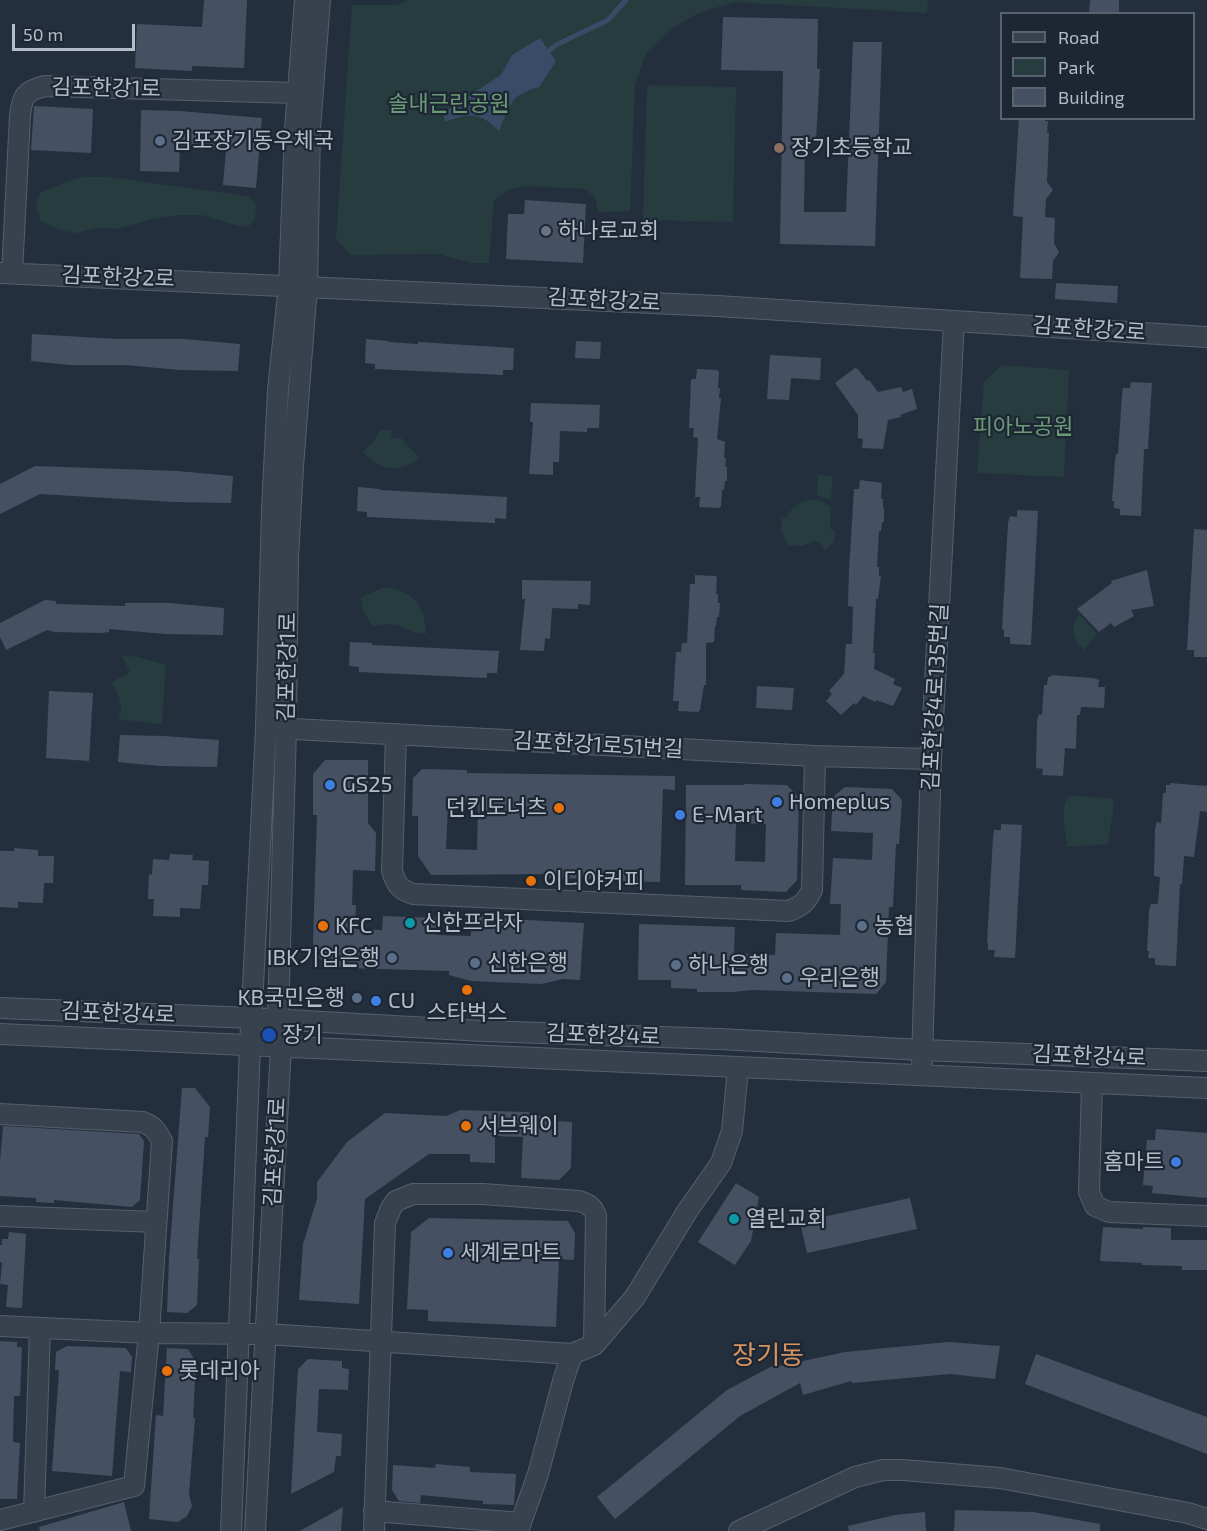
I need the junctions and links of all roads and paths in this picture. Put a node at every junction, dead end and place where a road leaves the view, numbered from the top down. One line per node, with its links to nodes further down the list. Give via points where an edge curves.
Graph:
1 (305, 0): 3 (street, 김포한강1로)
2 (320, 0): 5 (street, 김포한강1로)
3 (297, 93): 4 (street, 김포한강1로, via 45,86 27,93 21,101); 5 (street, 김포한강1로)
4 (6, 273): 5 (street, 김포한강2로)
5 (298, 285): 6 (street, 김포한강2로); 8 (street, 김포한강1로, via 278,390); 9 (street, 김포한강1로)
6 (954, 321): 7 (street, 김포한강2로); 12 (street, 김포한강4로135번길)
7 (1207, 337)
8 (266, 728): 9 (street, 김포한강1로51번길); 14 (street, 김포한강1로)
9 (286, 728): 10 (street, 김포한강1로51번길); 15 (street, 김포한강1로)
10 (396, 734): 11 (street, 김포한강1로51번길); 11 (street, via 392,871 396,883 413,894 788,911 800,907 812,890)
11 (815, 756): 12 (street, 김포한강1로51번길)
12 (931, 759): 19 (street, 김포한강4로135번길)
13 (0, 1008): 14 (street, 김포한강4로)
14 (252, 1018): 15 (street, 김포한강4로); 17 (street, 김포한강1로)
15 (278, 1019): 18 (street, 김포한강1로); 19 (street, 김포한강4로)
16 (0, 1034): 17 (street, 김포한강4로)
17 (250, 1046): 18 (street, 김포한강4로); 32 (street, 김포한강1로)
18 (281, 1047): 21 (street, 김포한강4로); 33 (street, 김포한강1로)
19 (922, 1050): 20 (street, 김포한강4로); 22 (street, 김포한강4로135번길)
20 (1207, 1061)
21 (738, 1068): 22 (street, 김포한강4로); 35 (street, via 732,1131 721,1163 635,1297)
22 (921, 1074): 23 (street, 김포한강4로)
23 (1092, 1083): 24 (street, 김포한강4로); 27 (street, 김포한강4로, via 1089,1192 1095,1206 1109,1212)
24 (1207, 1088)
25 (0, 1114): 28 (street, via 143,1122 152,1126 162,1141)
26 (0, 1216): 28 (street)
27 (1207, 1216)
28 (156, 1222): 31 (street)
29 (0, 1326): 30 (street)
30 (40, 1328): 31 (street); 38 (street)
31 (149, 1333): 32 (street); 38 (street, via 134,1486)
32 (240, 1334): 33 (street); 42 (street, 김포한강1로)
33 (266, 1334): 34 (street); 43 (street, 김포한강1로)
34 (380, 1342): 35 (street, via 385,1223 390,1208 413,1194 482,1194 579,1201 593,1209); 36 (street); 37 (street)
35 (594, 1345): 36 (street)
36 (572, 1354): 41 (street)
37 (374, 1511): 41 (street); 44 (street)
38 (34, 1512): 40 (street)
39 (1207, 1519): 45 (street, via 1000,1478 883,1470 855,1477)
40 (0, 1520)
41 (519, 1527)
42 (226, 1530)
43 (255, 1531)
44 (374, 1531)
45 (739, 1531)

